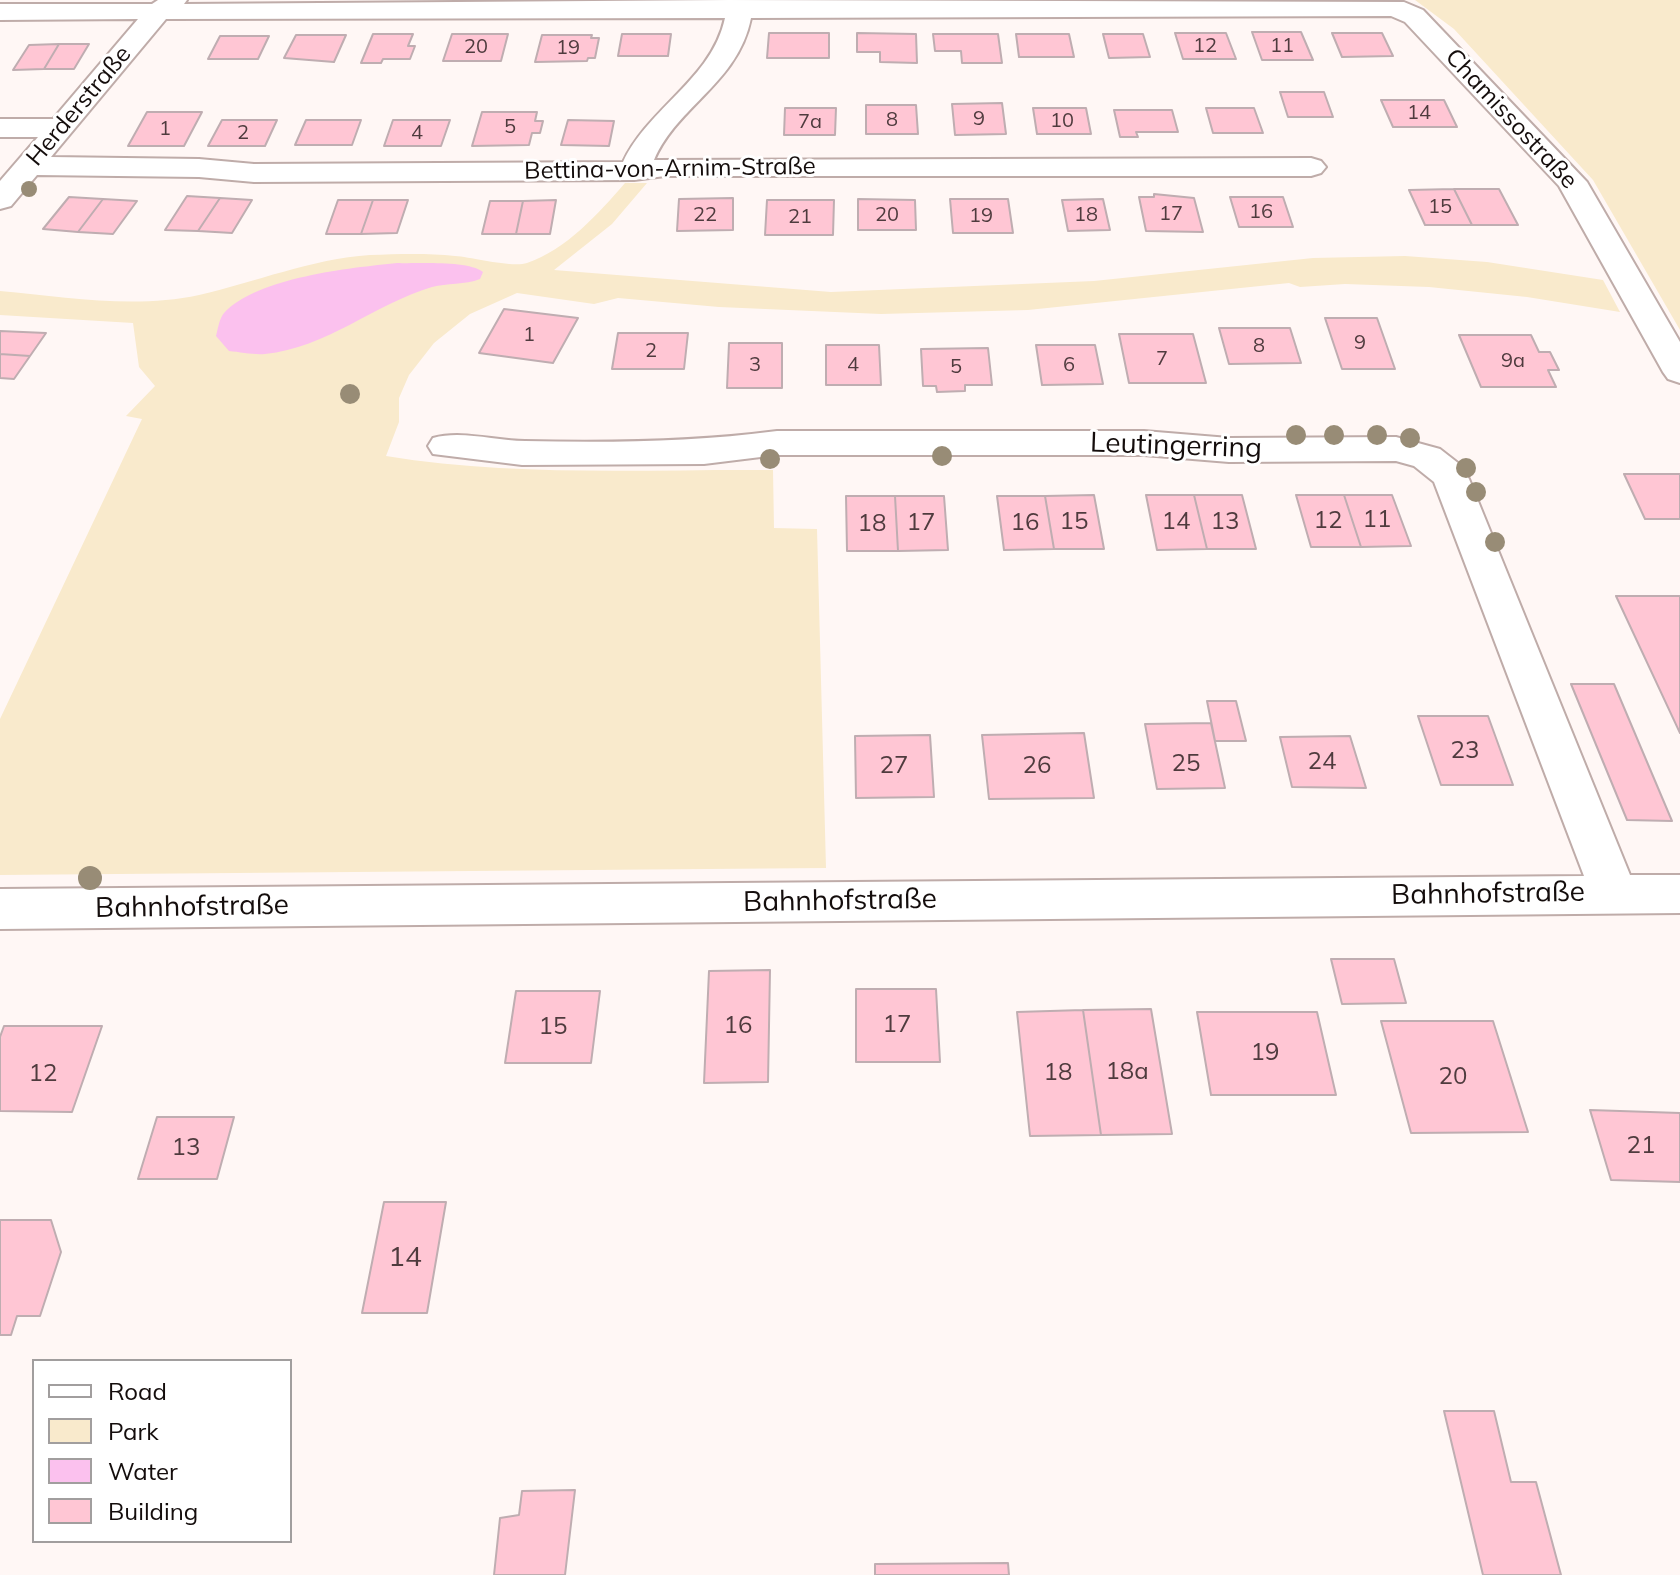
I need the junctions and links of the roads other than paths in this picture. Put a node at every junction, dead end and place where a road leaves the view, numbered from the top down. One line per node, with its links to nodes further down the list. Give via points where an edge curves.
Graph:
1 (1382, 5): 3 (street); 11 (street, Chamissostraße, via 1414,16 1572,182)
2 (166, 6): 3 (street); 4 (street); 6 (street, Herderstraße)
3 (742, 6): 9 (street, via 721,64 647,143)
4 (0, 12)
5 (0, 128): 6 (street)
6 (60, 128): 7 (street, Herderstraße)
7 (29, 166): 9 (street, Bettina-von-Arnim-Straße, via 254,173); 10 (street, Herderstraße)
8 (1311, 167): 9 (street, Bettina-von-Arnim-Straße)
9 (634, 171)
10 (0, 200)
11 (1680, 372)
12 (446, 446): 13 (street, Leutingerring, via 538,453 704,452 777,443 1144,443 1229,450 1417,452 1451,479)
13 (1614, 893): 14 (street, Bahnhofstraße); 15 (street, Bahnhofstraße)
14 (1680, 894)
15 (0, 909)

